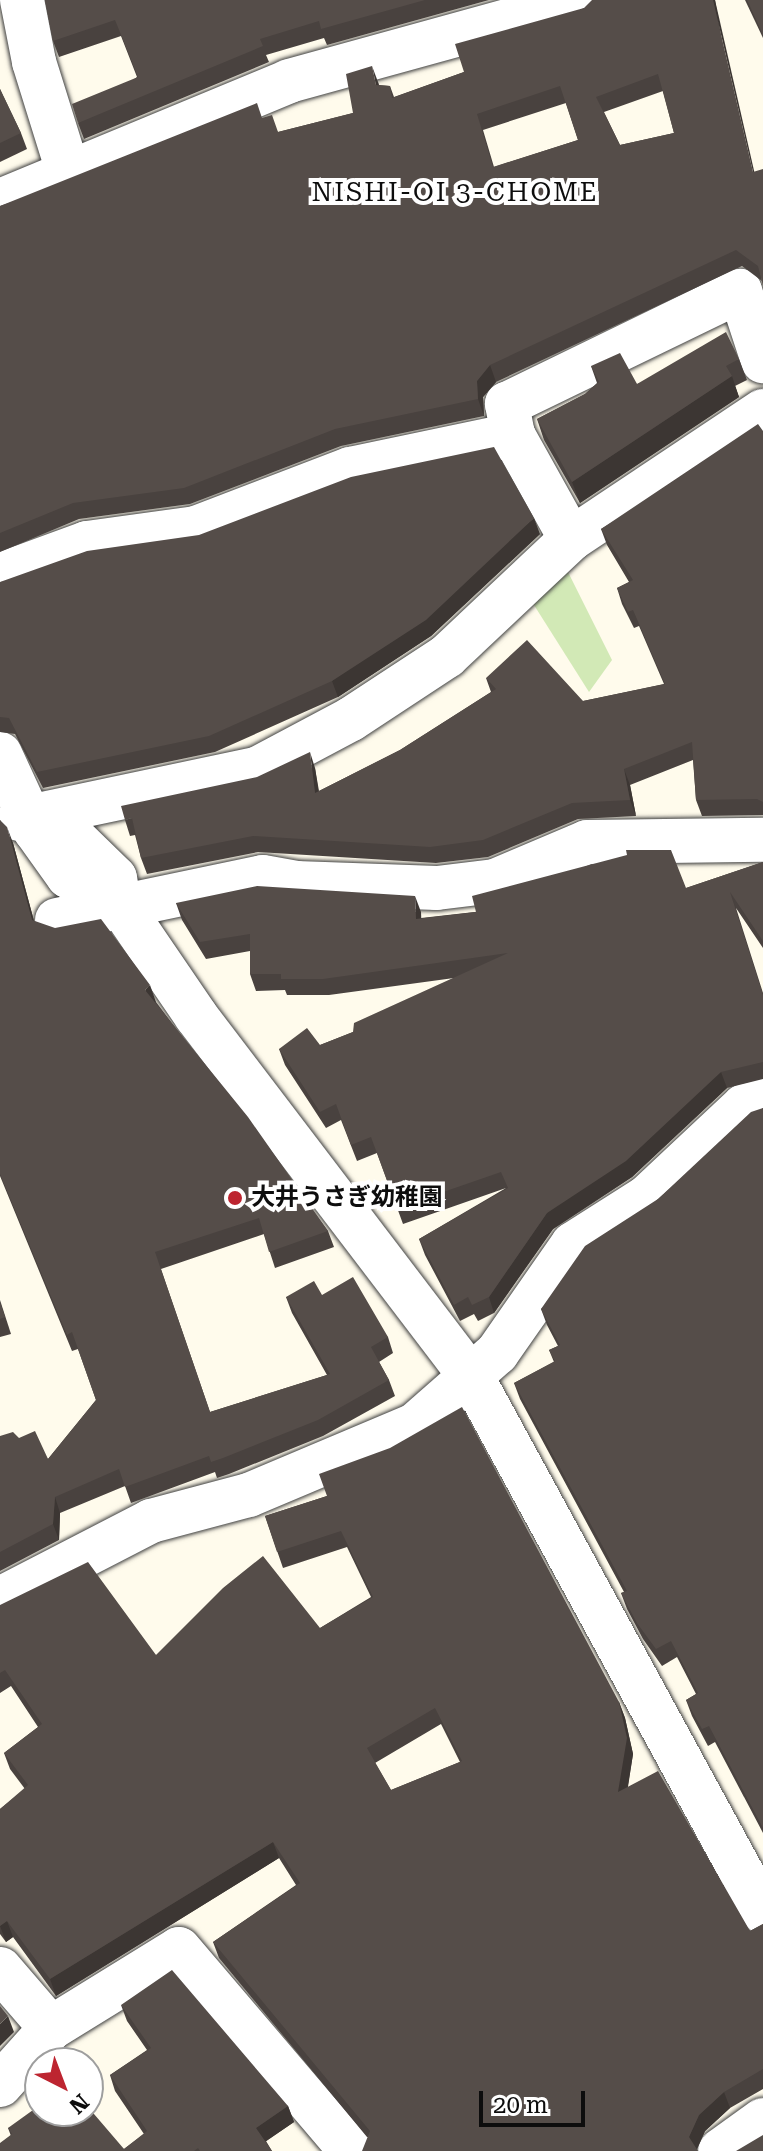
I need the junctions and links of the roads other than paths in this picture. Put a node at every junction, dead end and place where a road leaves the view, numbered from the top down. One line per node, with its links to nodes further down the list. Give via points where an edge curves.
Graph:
1 (22, 0): 3 (street, via 34,62)
2 (583, 0): 3 (street, via 289,81)
3 (68, 171): 4 (street)
4 (0, 201)
5 (763, 361): 7 (street, via 740,291 507,404)
6 (763, 411): 8 (street)
7 (513, 435): 8 (street); 9 (street, via 350,469 196,528 87,543)
8 (571, 539): 11 (street, via 447,656 351,719 257,769)
9 (0, 575)
10 (0, 754): 11 (street)
11 (14, 820): 13 (street, via 74,838 115,878)
12 (763, 840): 13 (street, via 587,842 495,881 437,888 263,877)
13 (119, 903): 14 (street); 16 (street, via 196,1016)
14 (57, 920)
15 (763, 1101): 16 (street, via 744,1106 647,1197 573,1244)
16 (473, 1379): 17 (street, via 415,1425 249,1495 151,1521); 18 (street)
17 (0, 1599)
18 (763, 1912)
19 (0, 1969): 20 (street)
20 (51, 2028): 21 (street); 23 (street, via 179,1949)
21 (0, 2085)
22 (763, 2120): 24 (street)
23 (351, 2151)
24 (720, 2151)

